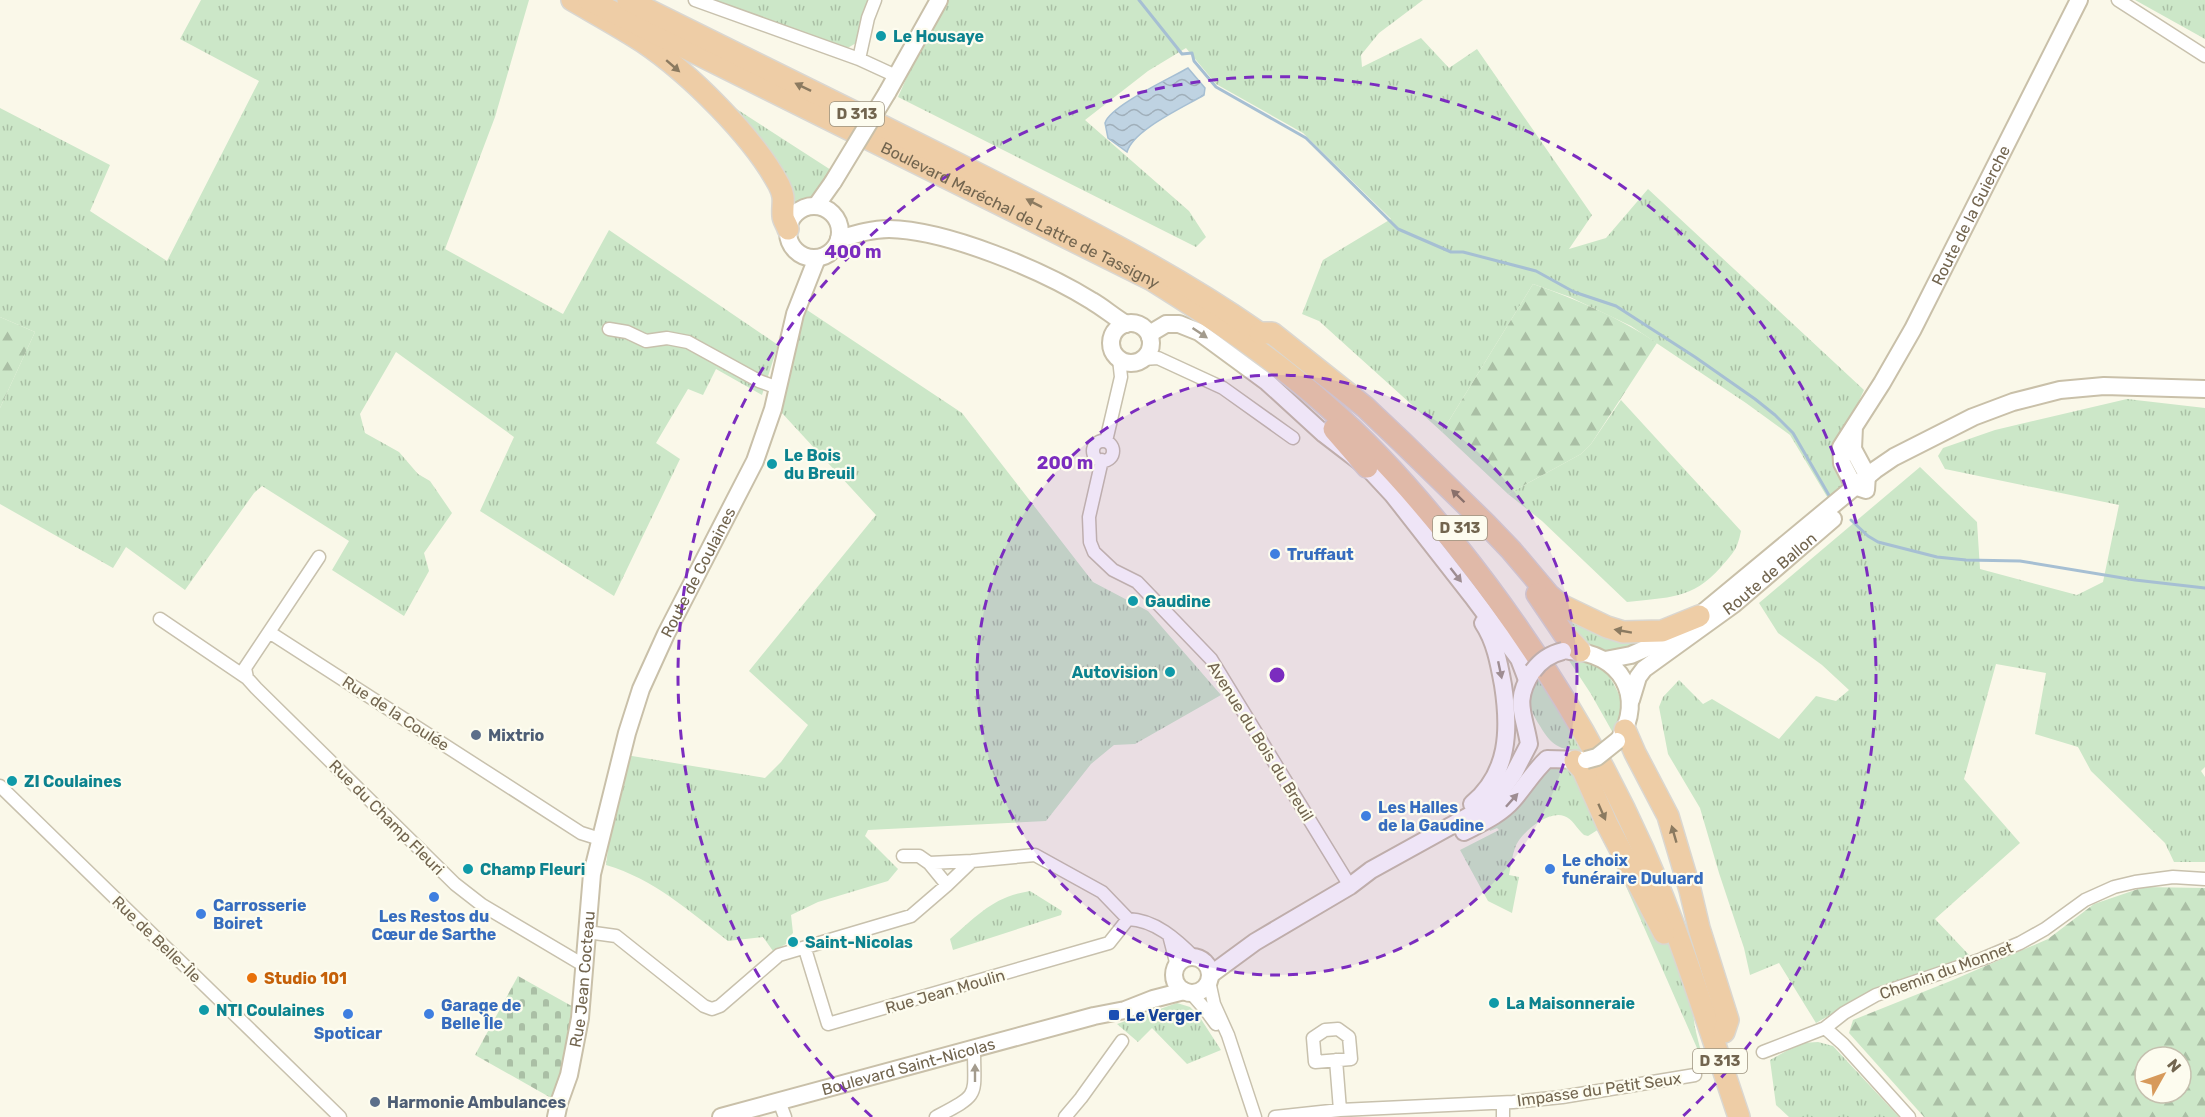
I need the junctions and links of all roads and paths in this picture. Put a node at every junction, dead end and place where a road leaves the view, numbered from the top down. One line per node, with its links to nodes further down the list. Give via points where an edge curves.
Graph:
1 (572, 0): 13 (highway, one-way to 13, via 645,43 717,106 778,184 784,197 783,217)
2 (589, 0): 19 (highway, Boulevard Maréchal de Lattre de Tassigny / D 313, via 1152,280)
3 (628, 0): 19 (highway, Boulevard Maréchal de Lattre de Tassigny / D 313, one-way to 3, via 1216,302 1117,245)
4 (695, 0): 10 (street)
5 (875, 0): 10 (street)
6 (939, 0): 11 (main road)
7 (2079, 0): 25 (main road, Route de la Guierche, via 1913,329 1844,441 1842,463)
8 (2118, 0): 9 (street)
9 (2205, 56)
10 (859, 59): 11 (street)
11 (896, 76): 12 (main road, bridge, via 833,182)
12 (828, 213): 13 (main road, via 806,207 791,219); 14 (main road); 15 (main road)
13 (788, 229): 16 (main road, via 792,247)
14 (866, 231): 15 (main road); 17 (main road, via 902,230 946,238 1025,268 1091,300)
15 (839, 239): 16 (main road, Route de Coulaines, via 826,256)
16 (810, 257): 21 (main road, Route de Coulaines)
17 (1120, 328): 20 (main road, via 1133,323 1142,327); 20 (main road, via 1111,339 1112,349)
18 (609, 329): 21 (street, via 646,341 667,338 688,342)
19 (1256, 339): 24 (highway); 26 (highway, one-way to 19, via 1365,407 1272,333); 57 (highway, D 313, via 1384,461 1425,507 1482,577 1540,659 1611,781 1656,882); 60 (highway, D 313, via 1309,372 1393,451 1478,551 1538,633 1581,699 1636,802 1674,892)
20 (1142, 354): 23 (street, via 1223,388); 24 (main road, one-way to 24, via 1151,333 1166,324 1189,326 1267,382); 48 (street, Avenue du Bois du Breuil, via 1121,377 1106,441 1113,451 1108,459 1102,460 1089,517 1090,542 1094,552 1113,570 1137,582 1211,659)
21 (778, 388): 41 (main road, Route de Coulaines, via 755,460 641,689)
22 (2205, 389): 25 (main road, Route de Ballon, via 2104,386 2060,390 2013,402 1973,417 1915,448)
23 (1293, 438)
24 (1366, 467): 28 (main road, one-way to 28, via 1393,495)
25 (1863, 484): 29 (main road, Route de Ballon); 36 (main road, Route de Ballon, via 1734,604 1644,669)
26 (1499, 538): 29 (highway, one-way to 26, via 1662,631 1623,633 1607,627 1548,595); 32 (highway, via 1564,634)
27 (319, 557): 31 (street)
28 (1472, 596): 34 (main road); 42 (main road, one-way to 42, via 1476,613 1496,652 1501,675 1507,721 1502,760 1480,798)
29 (1699, 616): 33 (main road, Route de Ballon, via 1656,644 1631,655)
30 (160, 619): 35 (street, Rue du Champ Fleuri)
31 (269, 632): 35 (street, via 245,668); 41 (street, Rue de la Coulée, via 581,833)
32 (1571, 651): 33 (main road); 34 (main road, bridge, via 1546,658)
33 (1605, 660): 36 (main road, via 1620,674)
34 (1530, 675): 37 (main road, via 1521,701)
35 (248, 678): 53 (street, Rue du Champ Fleuri, via 455,884 482,905)
36 (1631, 700): 38 (main road)
37 (1528, 733): 39 (main road, via 1544,751); 42 (main road, via 1525,754 1498,795 1469,817)
38 (1621, 736): 39 (main road, bridge, via 1597,757); 60 (highway, one-way to 38, via 1728,1020 1668,816 1635,753)
39 (1573, 760): 48 (main road, one-way to 39, via 1376,877 1486,820 1512,801 1547,759); 57 (highway, one-way to 57, via 1583,770 1671,947 1691,997)
40 (0, 786): 70 (street, Rue de Belle-Île)
41 (600, 839): 50 (main road, Rue Jean Cocteau, via 592,874)
42 (1402, 853): 48 (main road)
43 (903, 856): 45 (street, via 919,856)
44 (972, 861): 45 (street); 47 (street); 49 (street, via 1035,855 1102,892)
45 (929, 863): 47 (street)
46 (2205, 879): 59 (street, Chemin du Monnet, via 2173,877 2114,887 2085,900 2020,943 1876,995)
47 (947, 885): 52 (street, via 911,916)
48 (1350, 886): 54 (main road)
49 (1128, 919): 51 (street, via 1142,919); 52 (street, Rue Jean Moulin, via 1109,943 828,1024)
50 (587, 932): 52 (street, via 616,936 712,1009 779,955); 53 (main road, Rue Jean Cocteau)
51 (1168, 935): 54 (street); 55 (street)
52 (805, 949)
53 (585, 966): 71 (main road, Rue Jean Cocteau, via 580,1018)
54 (1204, 968): 55 (main road, via 1185,959); 56 (main road, via 1202,990); 63 (street)
55 (1176, 969): 56 (main road, via 1176,983); 58 (main road, Boulevard Saint-Nicolas, via 1151,991)
56 (1187, 992): 58 (main road, Boulevard Saint-Nicolas); 63 (street, via 1205,1009)
57 (1701, 1005): 78 (highway, D 313)
58 (1094, 1016): 62 (main road, Boulevard Saint-Nicolas)
59 (1825, 1028): 64 (street, Chemin du Monnet); 80 (street)
60 (1724, 1032): 79 (highway, D 313)
61 (1122, 1041): 74 (street)
62 (974, 1049): 68 (main road, Boulevard Saint-Nicolas); 73 (street, one-way to 62, via 971,1096)
63 (1233, 1050): 75 (street)
64 (1763, 1052)
65 (1336, 1060): 69 (street)
66 (1695, 1075): 67 (street, Impasse du Petit Seux)
67 (1503, 1103): 69 (street, Impasse du Petit Seux); 77 (street)
68 (782, 1109): 72 (main road, Boulevard Saint-Nicolas)
69 (1340, 1110): 76 (street, Impasse du Petit Seux)
70 (340, 1117)
71 (556, 1117)
72 (721, 1117)
73 (936, 1117)
74 (1065, 1117)
75 (1255, 1117)
76 (1275, 1117)
77 (1503, 1117)
78 (1739, 1117)
79 (1755, 1117)
80 (1909, 1117)

